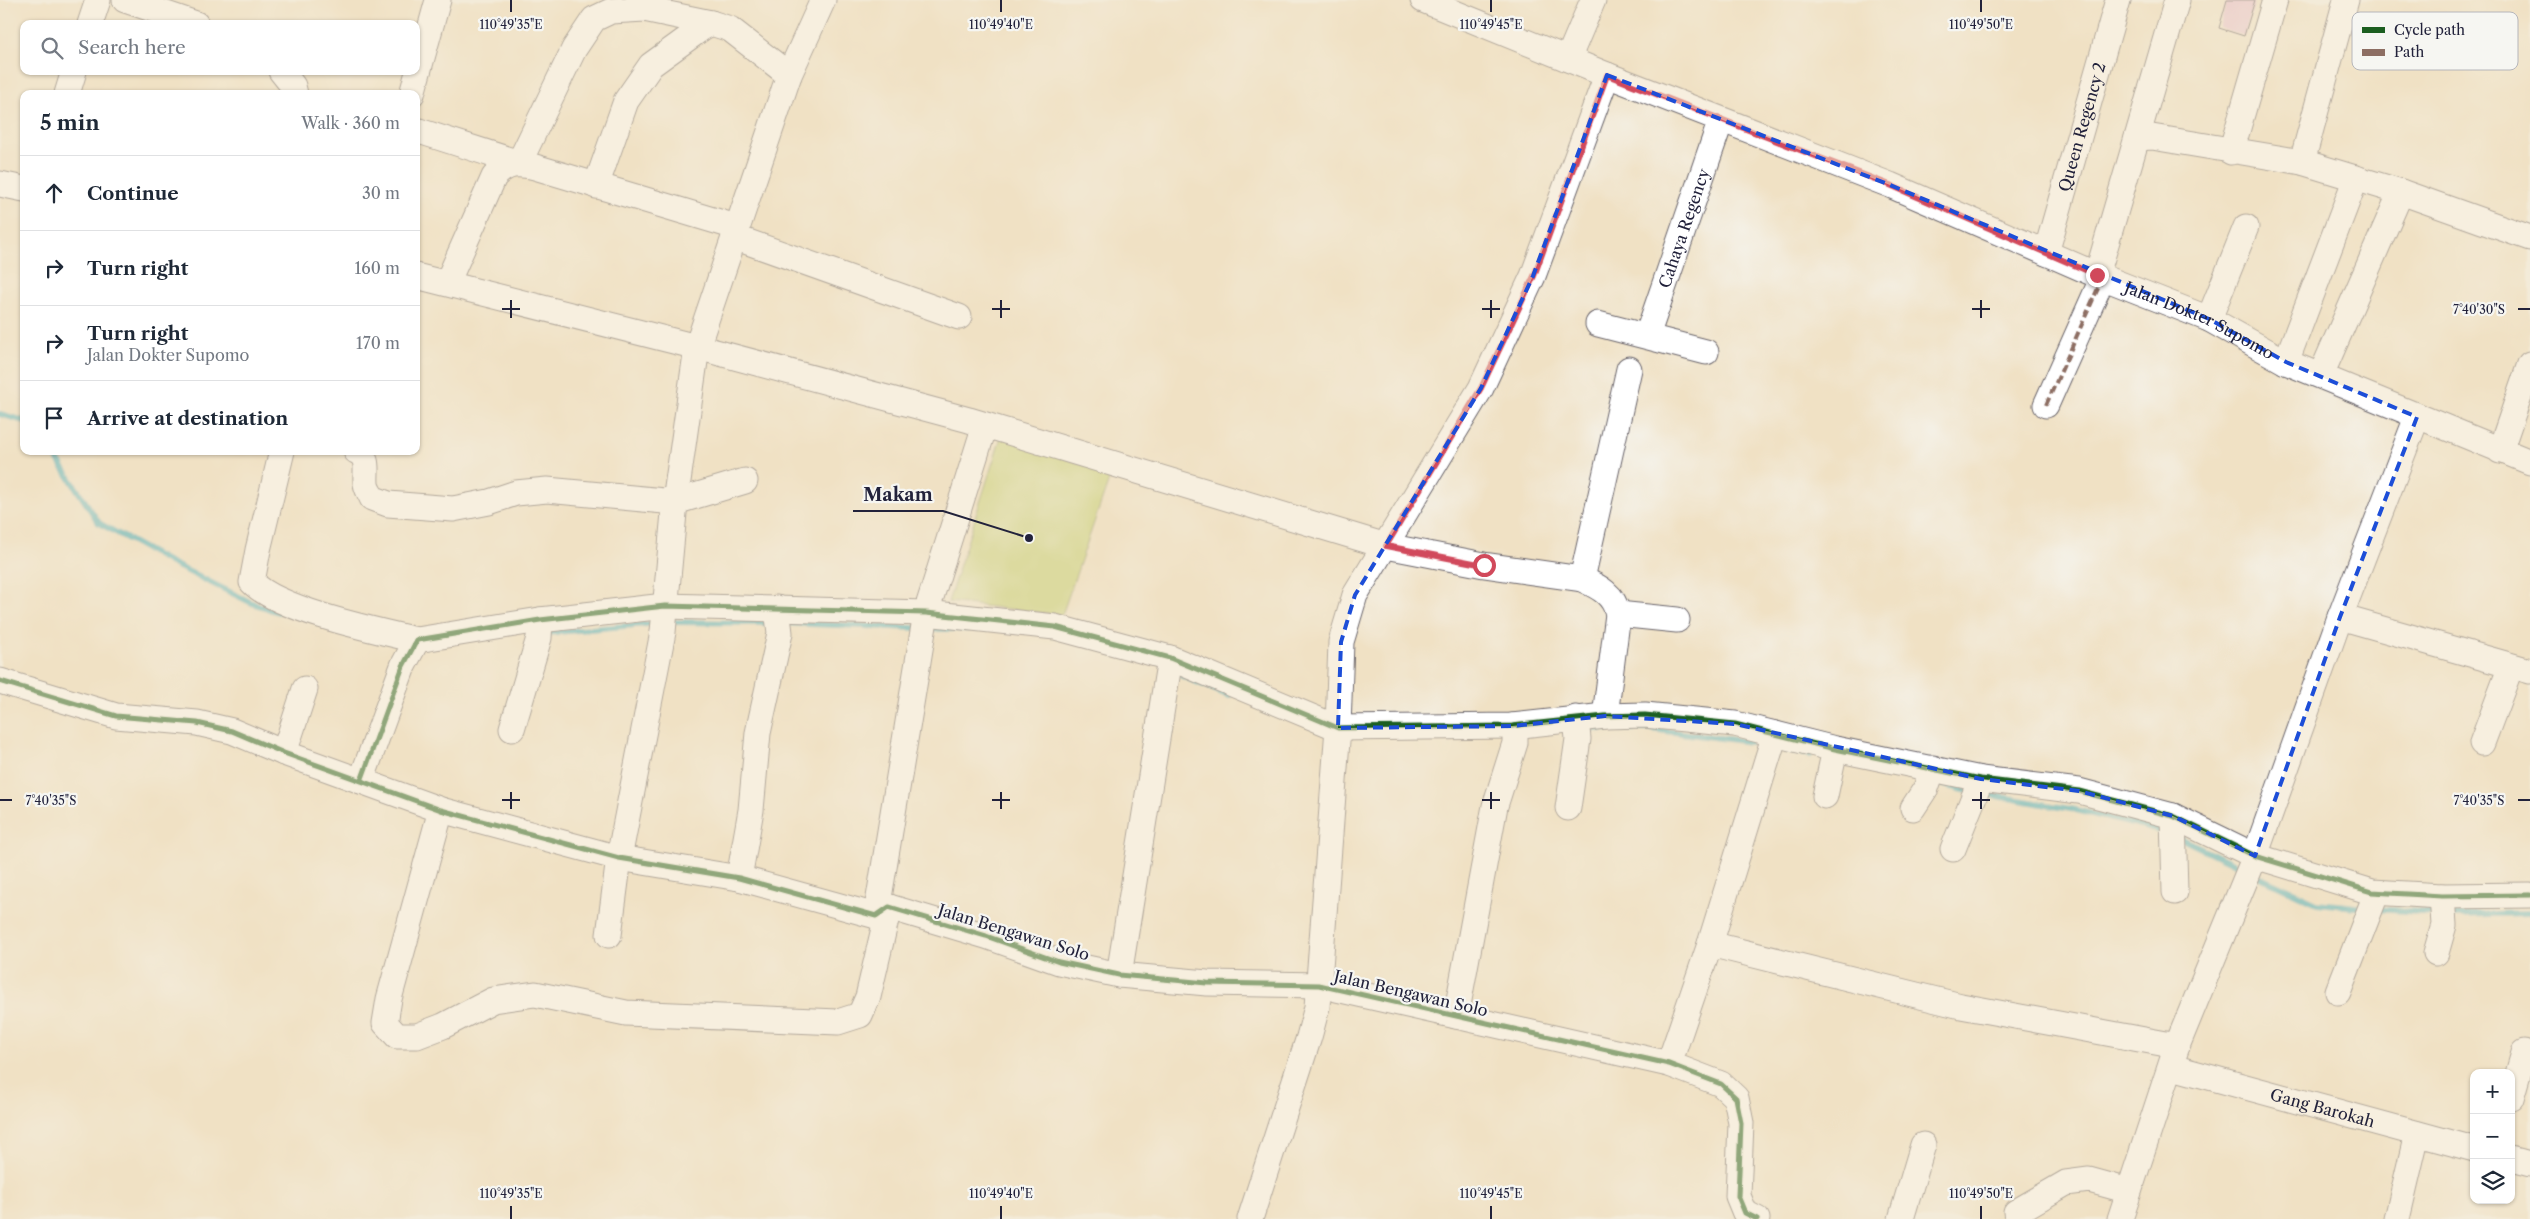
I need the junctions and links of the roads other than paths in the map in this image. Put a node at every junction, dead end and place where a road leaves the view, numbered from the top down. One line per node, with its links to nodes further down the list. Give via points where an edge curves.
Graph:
1 (98, 0): 11 (street)
2 (125, 0): 12 (street)
3 (438, 0): 15 (street)
4 (822, 0): 19 (street)
5 (1593, 0): 14 (street)
6 (2118, 0): 38 (street, Queen Regency 2)
7 (2177, 0): 26 (street)
8 (2275, 0): 27 (street)
9 (2346, 0): 28 (street)
10 (1434, 2): 14 (street, Jalan Dokter Supomo)
11 (91, 20)
12 (184, 20)
13 (711, 23): 19 (street, via 730,29); 29 (street, via 644,9 611,11 594,19 574,49); 32 (street, via 682,40 651,65 626,101)
14 (1568, 60): 20 (street, Jalan Dokter Supomo)
15 (420, 65)
16 (73, 75): 21 (street)
17 (284, 75): 22 (street)
18 (417, 75): 23 (street)
19 (789, 75): 36 (street)
20 (1607, 75): 24 (street, Jalan Dokter Supomo); 61 (street, via 1534,276 1481,388)
21 (68, 90)
22 (294, 90)
23 (413, 90)
24 (1721, 120): 38 (street, Jalan Dokter Supomo, via 1890,185); 45 (street, Cahaya Regency)
25 (420, 131): 29 (street)
26 (2137, 138): 27 (street, via 2152,137); 39 (street)
27 (2231, 152): 28 (street)
28 (2302, 162): 30 (street)
29 (520, 163): 32 (street); 41 (street, via 502,168 494,176)
30 (2356, 178): 34 (street); 48 (street)
31 (0, 184): 33 (street)
32 (596, 186): 36 (street)
33 (20, 188)
34 (2401, 192): 37 (street); 51 (street)
35 (2246, 227): 43 (street)
36 (735, 232): 42 (street); 46 (street)
37 (2530, 238)
38 (2046, 253): 39 (street, Jalan Dokter Supomo)
39 (2100, 276): 43 (street, Jalan Dokter Supomo); 52 (street)
40 (420, 277): 41 (street)
41 (448, 283): 46 (street)
42 (959, 317)
43 (2209, 319): 48 (street, Jalan Dokter Supomo)
44 (1598, 324): 45 (street)
45 (1647, 336): 47 (street)
46 (697, 347): 54 (street); 60 (street)
47 (1706, 352)
48 (2286, 362): 51 (street, Jalan Dokter Supomo)
49 (2530, 364): 55 (street)
50 (1629, 369): 62 (street)
51 (2321, 375): 53 (street, Jalan Dokter Supomo)
52 (2046, 405)
53 (2417, 417): 55 (street, Jalan Dokter Supomo); 64 (street)
54 (985, 425): 61 (street); 68 (street)
55 (2500, 451): 58 (street, Jalan Dokter Supomo)
56 (281, 455): 70 (street, via 252,582 289,603 342,622)
57 (362, 455): 60 (street, via 367,463 366,485 372,498 388,504 453,509 516,493 547,490)
58 (2530, 462)
59 (745, 481): 60 (street)
60 (675, 502): 65 (street)
61 (1386, 546): 62 (street); 76 (street, via 1355,595 1347,618 1341,642)
62 (1582, 579): 63 (street, via 1609,595)
63 (1618, 614): 67 (street); 75 (street)
64 (2340, 616): 72 (street); 94 (street)
65 (664, 619): 66 (street); 69 (street); 93 (street)
66 (779, 619): 68 (street); 95 (street, via 758,732 751,810)
67 (1677, 620)
68 (925, 625): 71 (street, via 1055,627); 100 (street)
69 (540, 628): 70 (street); 78 (street)
70 (417, 640): 85 (street, via 403,666)
71 (1169, 665): 76 (street); 104 (street)
72 (2520, 669): 81 (street)
73 (0, 681): 82 (street, Jalan Bengawan Solo, via 116,716 197,723 232,731)
74 (305, 689): 82 (street)
75 (1606, 716): 77 (street); 80 (street, via 1645,715 1735,724)
76 (1338, 728): 79 (street); 105 (street)
77 (1578, 728): 79 (street); 88 (street)
78 (512, 729)
79 (1514, 733): 107 (street, via 1495,806)
80 (1773, 743): 83 (street); 102 (street)
81 (2482, 743)
82 (284, 753): 85 (street, Jalan Bengawan Solo)
83 (1833, 756): 84 (street); 87 (street)
84 (1930, 777): 86 (street); 89 (street)
85 (361, 781): 90 (street, Jalan Bengawan Solo)
86 (1976, 789): 91 (street, via 2079,791); 92 (street)
87 (1824, 796)
88 (1568, 808)
89 (1913, 808)
90 (442, 810): 93 (street, Jalan Bengawan Solo); 100 (street, via 389,999 385,1023 397,1036 418,1036 493,1000 535,994 626,1013 838,1022 860,1015 868,997)
91 (2173, 826): 94 (street); 96 (street)
92 (1953, 849)
93 (619, 858): 95 (street, Jalan Bengawan Solo); 101 (street)
94 (2251, 865): 98 (street); 109 (street)
95 (739, 878): 100 (street, Jalan Bengawan Solo)
96 (2175, 892)
97 (2530, 895): 99 (street)
98 (2371, 903): 99 (street); 106 (street)
99 (2444, 910): 103 (street)
100 (882, 911): 104 (street, Jalan Bengawan Solo, via 986,936 1059,962)
101 (609, 935)
102 (1710, 944): 109 (street, Gang Barokah); 110 (street)
103 (2436, 953)
104 (1119, 975): 105 (street, Jalan Bengawan Solo, via 1208,983)
105 (1319, 985): 107 (street, Jalan Bengawan Solo); 119 (street, via 1309,1037)
106 (2338, 992)
107 (1456, 1016): 110 (street, Jalan Bengawan Solo)
108 (2524, 1053): 111 (street)
109 (2175, 1056): 112 (street, Gang Barokah); 117 (street)
110 (1669, 1064): 120 (street, Jalan Bengawan Solo, via 1721,1084 1736,1098 1741,1123 1738,1196 1745,1213)
111 (2515, 1084)
112 (2417, 1134): 114 (street, Gang Barokah); 123 (street)
113 (1923, 1145): 121 (street)
114 (2470, 1148)
115 (2515, 1160): 116 (street)
116 (2530, 1164)
117 (2129, 1190): 118 (street, via 2089,1180 2066,1183); 122 (street)
118 (2016, 1212)
119 (1250, 1219)
120 (1757, 1219)
121 (1901, 1219)
122 (2120, 1219)
123 (2397, 1219)

